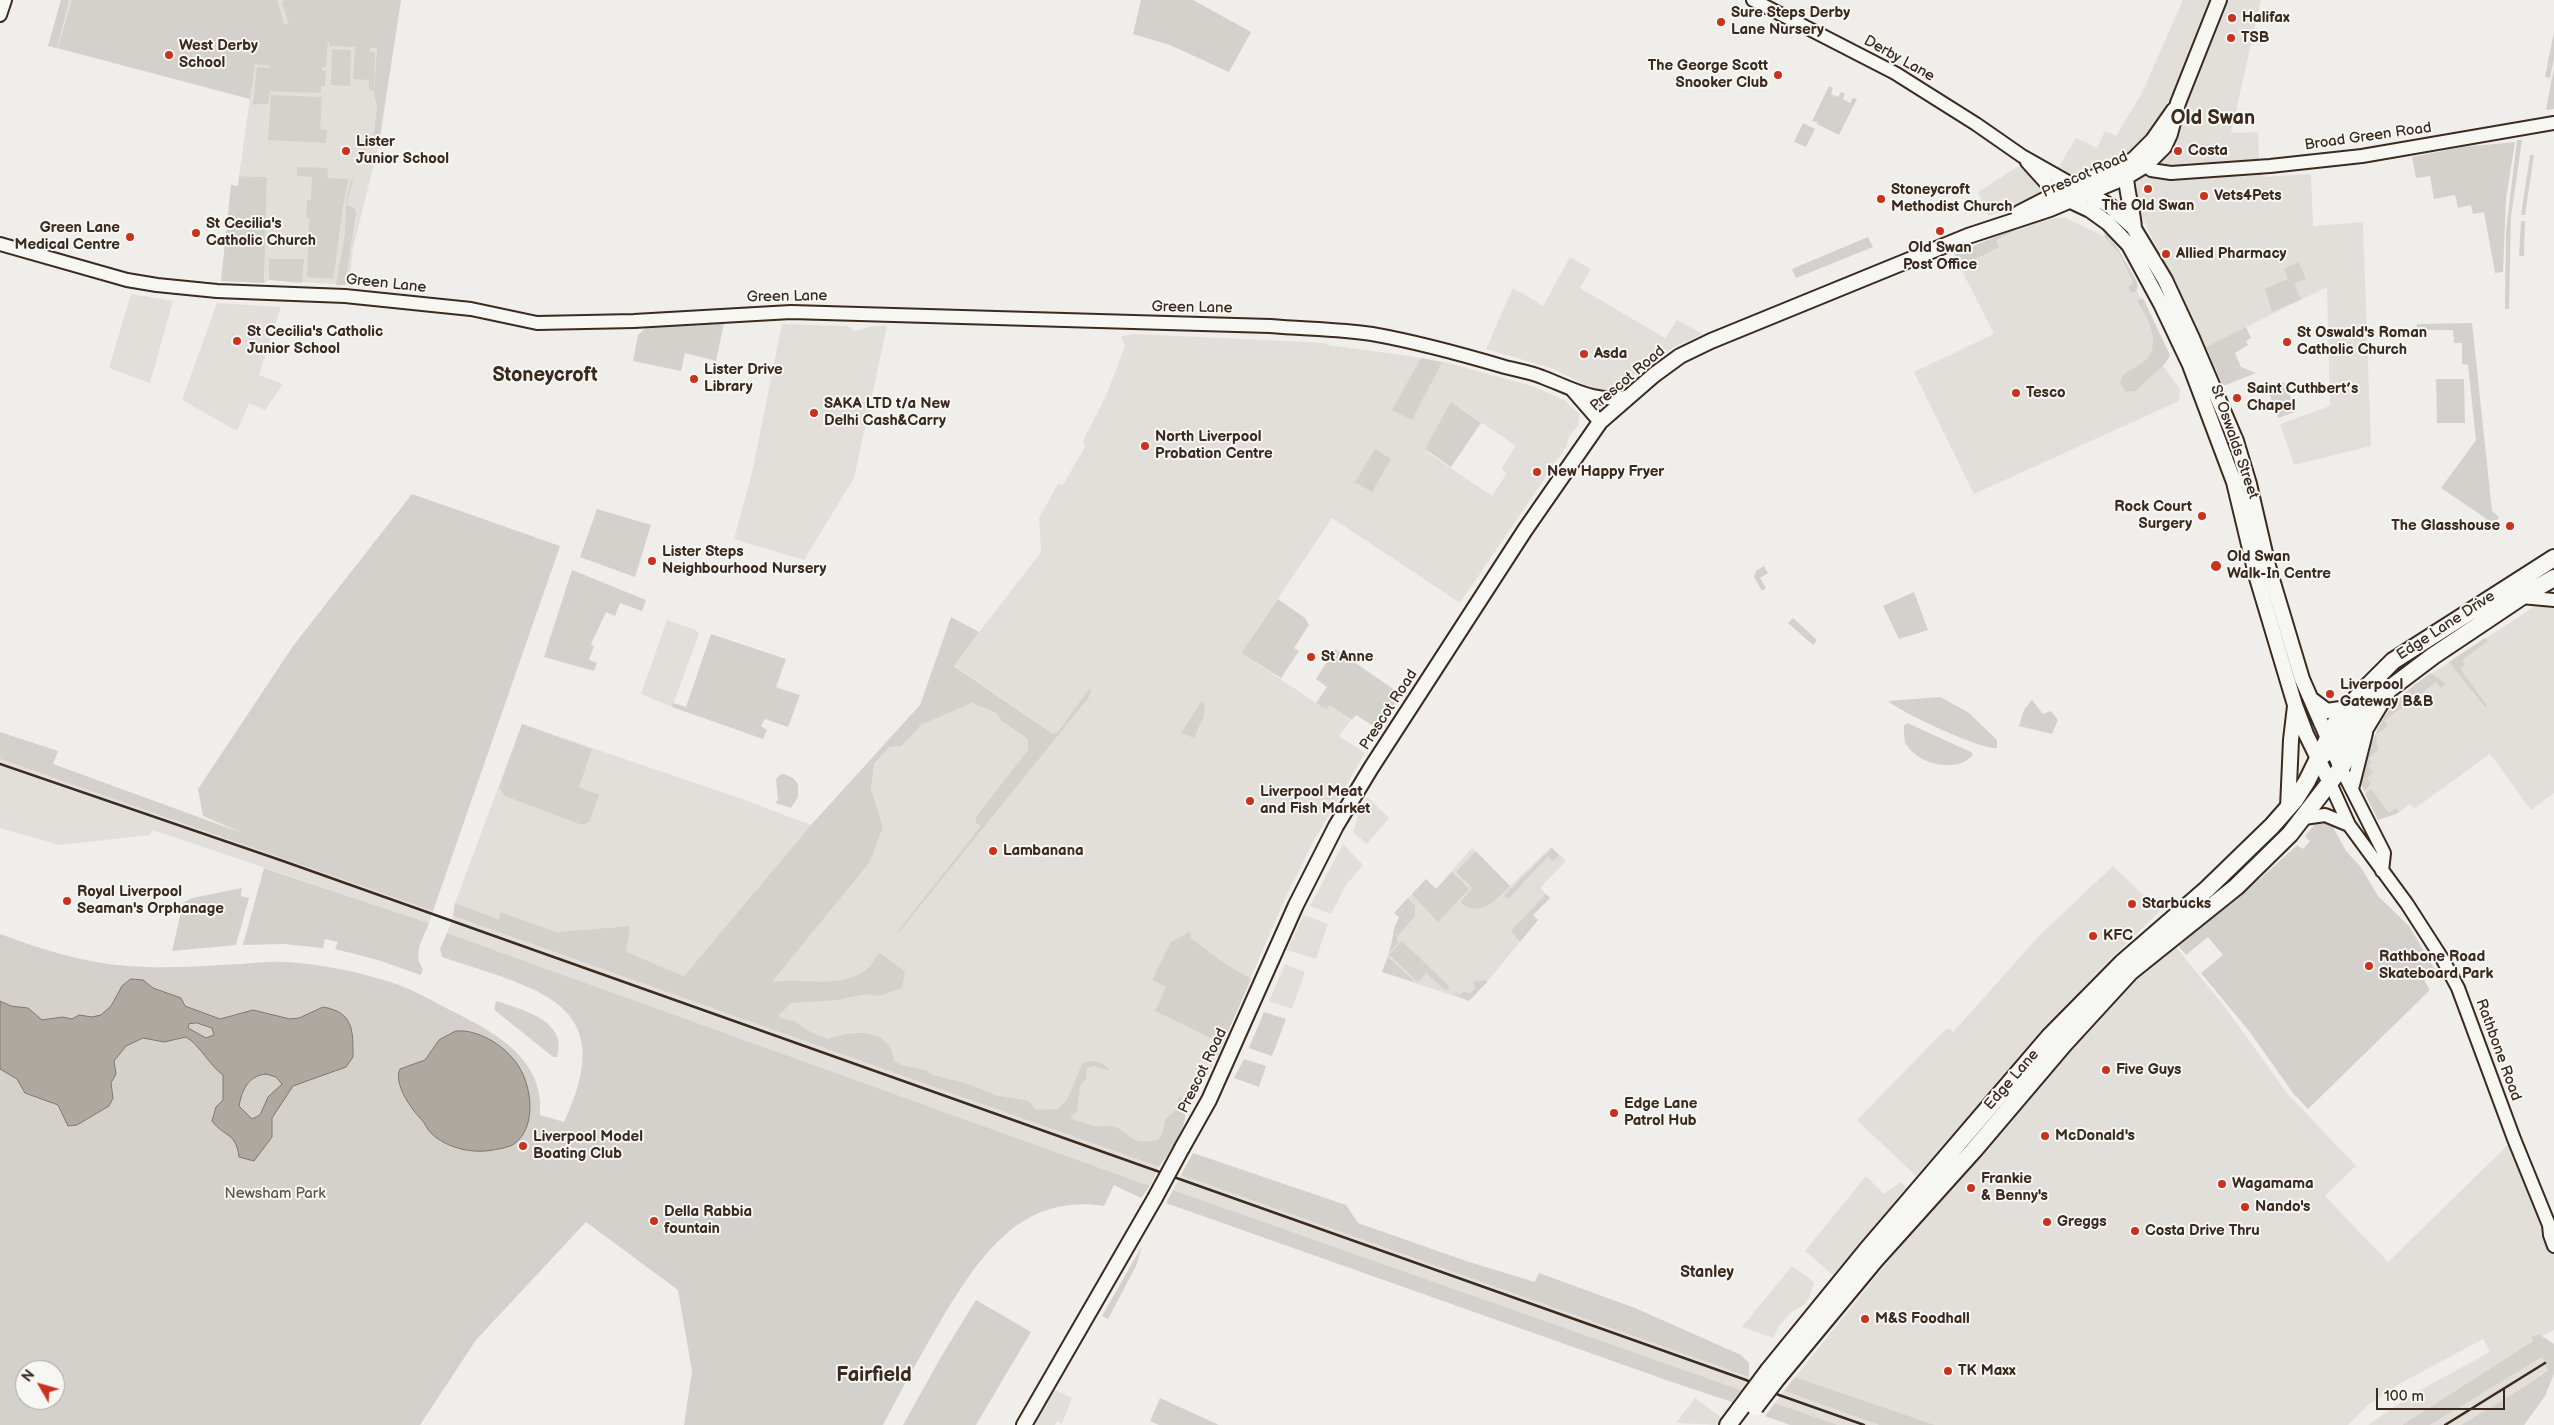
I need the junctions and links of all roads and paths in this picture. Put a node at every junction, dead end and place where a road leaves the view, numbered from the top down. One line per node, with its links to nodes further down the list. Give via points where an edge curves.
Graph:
1 (5, 0): 4 (main road)
2 (1754, 0): 6 (main road, Derby Lane, via 1894,74)
3 (2219, 0): 7 (main road, Prescot Road, via 2178,103 2170,134)
4 (0, 15)
5 (2554, 123): 7 (main road, Broad Green Road, via 2362,156 2270,166 2186,171)
6 (2022, 156): 9 (main road, Derby Lane); 9 (main road, Derby Lane)
7 (2147, 156): 8 (main road, Prescot Road); 9 (main road, Prescot Road)
8 (2126, 177): 9 (main road, Prescot Road); 10 (main road)
9 (2069, 191): 10 (main road, St Oswalds Street, via 2110,206); 14 (main road, Prescot Road, via 2028,217 1996,226 1716,339 1680,356); 20 (main road, St Oswalds Street, via 2129,245 2186,356 2234,482 2257,578)
10 (2134, 228): 20 (main road, St Oswalds Street, via 2165,280 2229,422 2249,484)
11 (0, 244): 12 (main road, Green Lane, via 127,280 158,285 217,291 345,296 471,309 537,323 791,312 1215,324 1343,331 1372,334 1458,353 1541,376)
12 (1573, 391): 13 (main road, Green Lane); 15 (main road, Green Lane)
13 (1588, 395): 14 (main road, via 1612,399); 15 (main road, Green Lane)
14 (1629, 396): 15 (main road, Prescot Road)
15 (1604, 418): 40 (main road, Prescot Road, bridge, via 1551,491 1459,631 1336,826 1296,905 1213,1091)
16 (2551, 563): 17 (main road); 24 (highway, Edge Lane Drive, via 2393,661)
17 (2554, 578): 18 (highway, Edge Lane Drive)
18 (2521, 597): 19 (main road); 21 (highway, Edge Lane Drive)
19 (2554, 600)
20 (2286, 651): 22 (main road, St Oswalds Street); 23 (main road, St Oswalds Street)
21 (2388, 690): 25 (highway, Edge Lane Drive); 26 (highway, via 2367,704)
22 (2310, 699): 24 (main road, via 2327,711); 26 (main road, St Oswalds Street)
23 (2295, 705): 26 (main road, St Oswalds Street, via 2306,734); 30 (main road)
24 (2348, 708): 26 (highway, Edge Lane Drive)
25 (2369, 721): 27 (highway, Edge Lane Drive); 29 (main road)
26 (2326, 749): 27 (main road); 28 (main road); 30 (highway, Edge Lane)
27 (2341, 768): 28 (highway, Edge Lane Drive); 29 (main road)
28 (2330, 783): 31 (highway, Edge Lane); 32 (main road, Rathbone Road)
29 (2352, 789): 33 (main road, via 2384,853)
30 (2288, 808): 35 (highway, Edge Lane, via 2207,889 2144,943)
31 (2304, 818): 32 (main road, via 2325,815); 34 (highway, Edge Lane, via 2236,887)
32 (2349, 825): 33 (main road, Rathbone Road)
33 (2382, 871): 37 (main road, Rathbone Road, via 2430,938 2458,988 2518,1150)
34 (2130, 972): 35 (highway, via 2124,966); 36 (highway, Edge Lane, via 2064,1044)
35 (2094, 992): 36 (highway, Edge Lane, via 2050,1036)
36 (1988, 1119): 39 (highway, Edge Lane, bridge, via 1866,1251)
37 (2552, 1227): 38 (main road, Rathbone Road, via 2550,1235)
38 (2554, 1246)
39 (1743, 1417): 41 (highway, Edge Lane)
40 (1024, 1425)
41 (1728, 1425)

